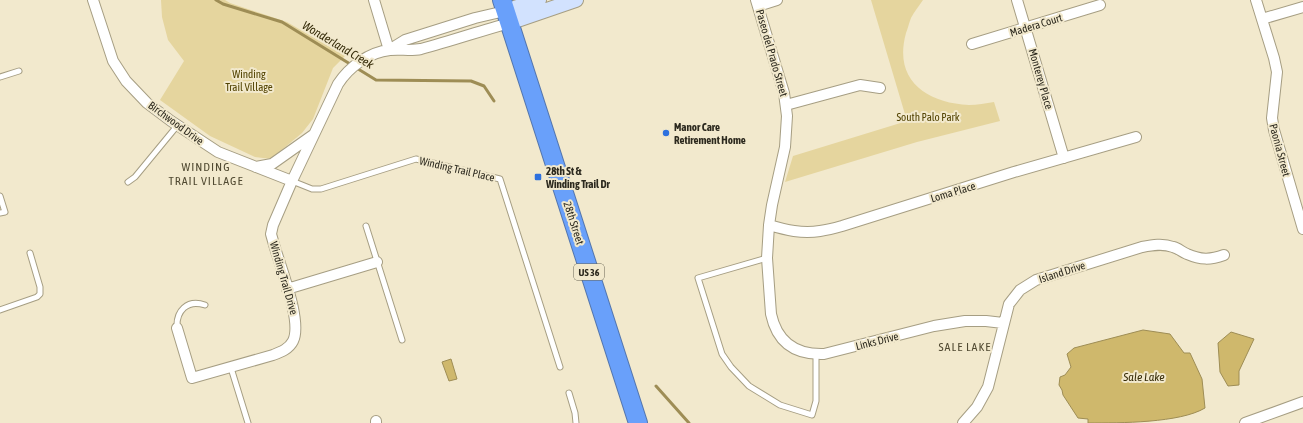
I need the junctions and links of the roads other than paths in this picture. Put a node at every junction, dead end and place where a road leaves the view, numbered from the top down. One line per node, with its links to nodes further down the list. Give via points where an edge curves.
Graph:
1 (93, 0): 20 (street, Birchwood Drive, via 108,50 118,71 147,102)
2 (374, 0): 15 (street)
3 (540, 0): 11 (street)
4 (576, 0): 11 (street)
5 (777, 0): 8 (street)
6 (1017, 0): 13 (street, Monterey Place)
7 (1256, 0): 12 (street, Paonia Street)
8 (757, 3): 19 (street, Paseo del Prado Street)
9 (1100, 5): 13 (street, Madera Court)
10 (1303, 6): 12 (street)
11 (505, 11): 15 (street, Winding Trail Drive, via 405,40); 15 (street, Winding Trail Drive, via 419,50); 50 (highway, 28th Street / US 36)
12 (1262, 19): 28 (street, Paonia Street, via 1277,72 1272,118 1274,130)
13 (1026, 28): 14 (street, Madera Court); 23 (street, Monterey Place)
14 (972, 44)
15 (389, 50): 21 (street, Winding Trail Drive, via 364,59 342,77)
16 (19, 71): 17 (lane)
17 (0, 77)
18 (880, 88): 19 (street, via 860,85)
19 (786, 105): 30 (street, Paseo del Prado Street, via 785,147)
20 (177, 126): 24 (street, Birchwood Drive, via 218,152); 26 (lane)
21 (313, 136): 24 (street, via 272,164); 25 (street, Winding Trail Drive)
22 (1136, 137): 23 (street, Loma Place)
23 (1064, 158): 30 (street, Loma Place, via 842,226 800,232)
24 (255, 167): 25 (street, Birchwood Drive)
25 (292, 181): 37 (street, Winding Trail Drive, via 272,225 271,234); 44 (lane, Winding Trail Place, via 312,189 321,189 416,159 500,179)
26 (128, 182)
27 (0, 196): 29 (lane, via 5,212)
28 (1300, 210): 32 (street, Paonia Street)
29 (0, 213)
30 (769, 225): 35 (street, Paseo del Prado Street)
31 (366, 226): 36 (lane)
32 (1303, 229)
33 (30, 253): 39 (lane, via 40,294 38,297)
34 (1224, 255): 40 (street, Island Drive, via 1204,259 1171,246 1154,244 1131,250 1036,280 1020,290 1012,300)
35 (766, 258): 43 (street, Links Drive, via 772,322 777,333 785,343 797,350); 43 (lane, via 698,278 722,354 749,386 780,405 812,415 816,401)
36 (377, 262): 37 (street); 42 (lane)
37 (287, 289): 45 (street, Winding Trail Drive, via 296,327 290,346 273,355)
38 (205, 305): 41 (lane, via 187,305 177,319)
39 (0, 310)
40 (1003, 323): 43 (street, Links Drive, via 965,321 934,326); 51 (street, Island Drive, via 988,387 977,407)
41 (177, 328): 45 (street, Winding Trail Drive, via 192,378)
42 (402, 340)
43 (816, 355)
44 (560, 367)
45 (231, 368): 48 (lane)
46 (569, 393): 49 (lane)
47 (1303, 402): 52 (street)
48 (248, 423)
49 (576, 423)
50 (638, 423)
51 (963, 423)
52 (1245, 423)

